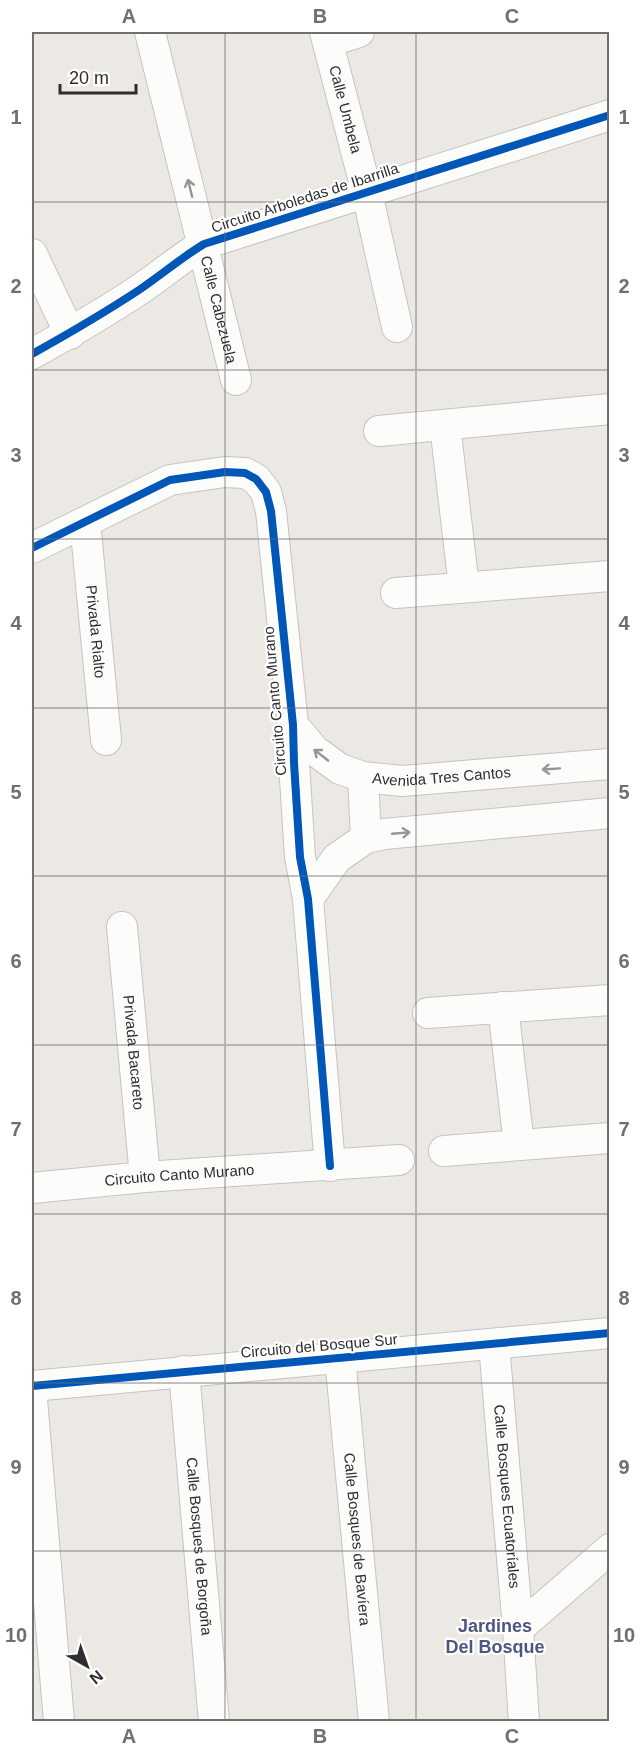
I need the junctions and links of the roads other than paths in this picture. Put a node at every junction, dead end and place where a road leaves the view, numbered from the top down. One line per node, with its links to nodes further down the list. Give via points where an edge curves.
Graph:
1 (150, 32): 6 (street, Calle Cabezuela, one-way to 1)
2 (359, 32): 3 (street)
3 (327, 37): 5 (street, Calle Umbela)
4 (609, 115): 5 (street, Circuito Arboledas de Ibarrilla)
5 (367, 193): 6 (street, Circuito Arboledas de Ibarrilla); 8 (street, Calle Umbela)
6 (204, 244): 9 (street, Circuito Arboledas de Ibarrilla); 11 (street, Calle Cabezuela)
7 (32, 254): 9 (street)
8 (397, 327)
9 (70, 334): 10 (street, Circuito Arboledas de Ibarrilla)
10 (32, 354)
11 (236, 380)
12 (609, 409): 13 (street)
13 (445, 425): 14 (street); 18 (street)
14 (379, 431)
15 (85, 522): 16 (street, Circuito Canto Murano); 20 (street, Circuito Canto Murano, via 170,480 225,472 244,473 256,479 266,492 271,511); 21 (street, Privada Rialto)
16 (32, 548)
17 (609, 576): 18 (street)
18 (464, 587): 19 (street)
19 (396, 593)
20 (293, 725): 23 (street, Avenida Tres Cantos, one-way to 20, via 340,769 314,750); 26 (street, Circuito Canto Murano, via 300,857)
21 (106, 740)
22 (609, 764): 23 (street, Avenida Tres Cantos, one-way to 23, via 402,780)
23 (363, 777): 25 (street)
24 (609, 813): 25 (street, one-way to 24)
25 (366, 838): 26 (street, via 337,858)
26 (308, 899): 35 (street, Circuito Canto Murano)
27 (122, 927): 36 (street, Privada Bacareto)
28 (609, 1000): 29 (street)
29 (503, 1007): 30 (street); 32 (street)
30 (428, 1013)
31 (609, 1138): 32 (street)
32 (519, 1145): 33 (street)
33 (444, 1151)
34 (399, 1160): 35 (street, Circuito Canto Murano)
35 (330, 1166): 36 (street, Circuito Canto Murano)
36 (146, 1177): 37 (street, Circuito Canto Murano)
37 (32, 1188)
38 (609, 1333): 39 (street, Circuito del Bosque Sur)
39 (494, 1344): 40 (street, Circuito del Bosque Sur); 45 (street, Calle Bosques Ecuatoríales)
40 (339, 1357): 41 (street, Circuito del Bosque Sur); 48 (street, Calle Bosques de Bavíera)
41 (184, 1371): 42 (street, Circuito del Bosque Sur); 47 (street, Calle Bosques de Borgoña)
42 (32, 1386)
43 (32, 1399): 46 (street)
44 (609, 1549): 45 (street)
45 (518, 1629): 49 (street, Calle Bosques Ecuatoríales)
46 (59, 1722)
47 (214, 1722)
48 (374, 1722)
49 (524, 1722)

